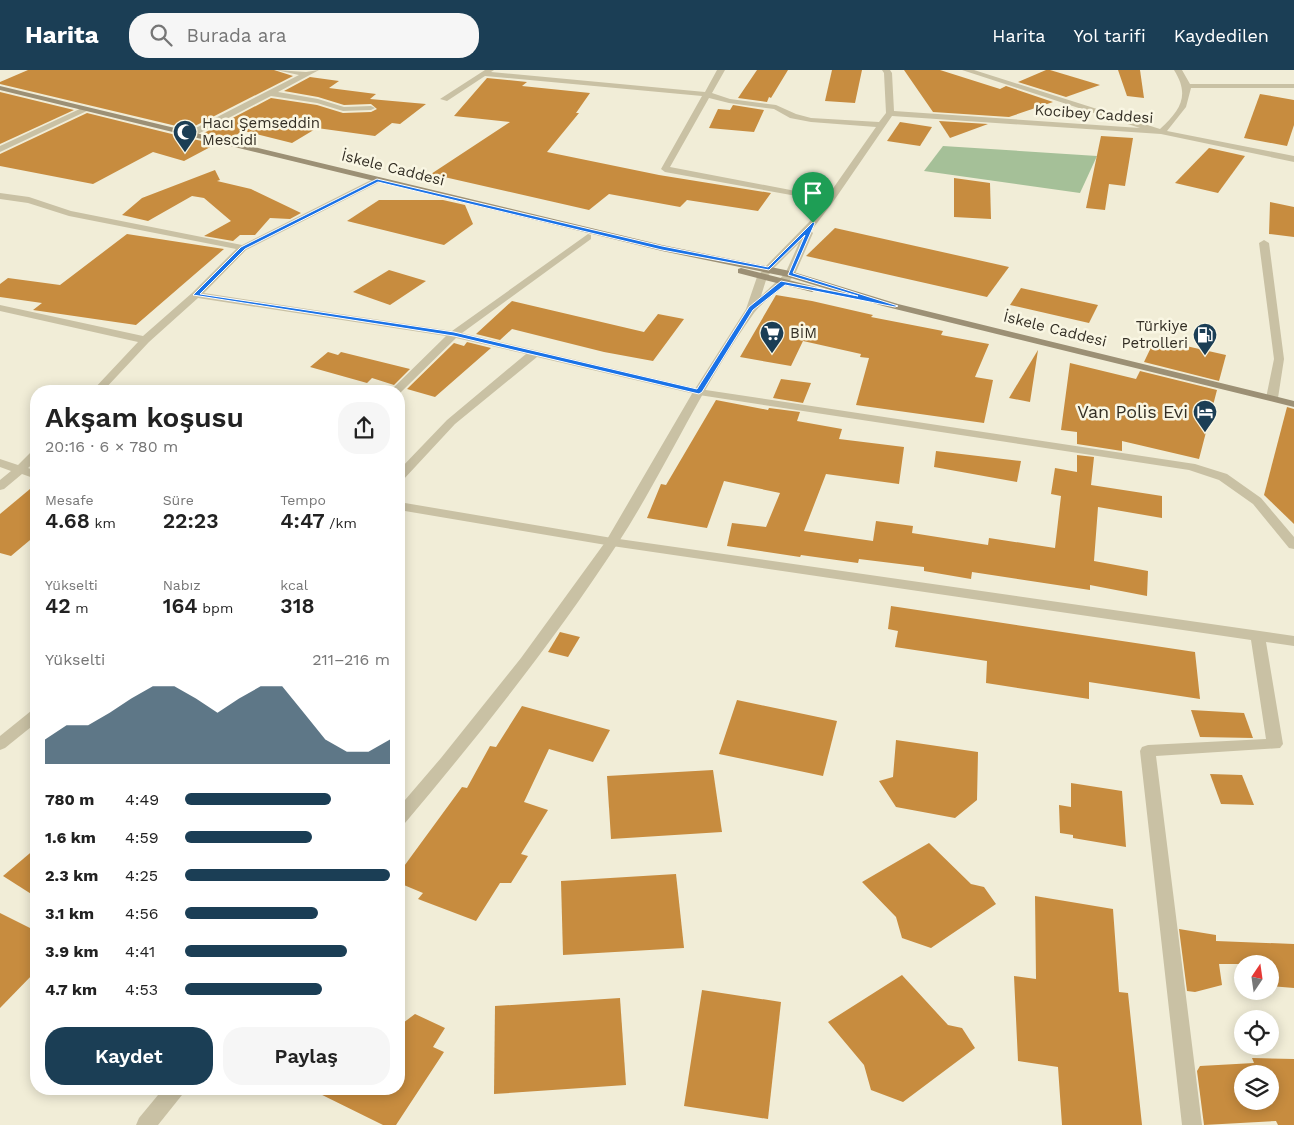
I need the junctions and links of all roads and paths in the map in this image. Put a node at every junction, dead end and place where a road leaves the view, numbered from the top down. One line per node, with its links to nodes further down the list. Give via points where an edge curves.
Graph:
1 (280, 70): 8 (street)
2 (315, 70): 8 (street)
3 (721, 70): 13 (street)
4 (966, 70): 17 (street)
5 (1178, 70): 9 (street)
6 (888, 71): 18 (street)
7 (486, 72): 13 (street); 14 (street)
8 (306, 74): 12 (street)
9 (1187, 86): 10 (street); 21 (street, via 1186,96 1172,123)
10 (1294, 86)
11 (0, 88): 16 (main road, İskele Caddesi)
12 (270, 93): 15 (street, via 343,109); 22 (street)
13 (706, 94): 19 (street, via 729,101 776,107 793,116 811,120); 27 (street, via 665,169)
14 (444, 99)
15 (371, 108)
16 (87, 109): 22 (main road, İskele Caddesi); 23 (street)
17 (1098, 112): 20 (street, via 1098,122); 21 (street)
18 (890, 113): 19 (street); 20 (street, Kocibey Caddesi)
19 (882, 125): 27 (street)
20 (1090, 128): 21 (street, Kocibey Caddesi)
21 (1161, 132): 24 (street, Kocibey Caddesi)
22 (191, 134): 25 (main road, İskele Caddesi)
23 (0, 149)
24 (1294, 159)
25 (377, 180): 31 (street); 32 (main road, İskele Caddesi)
26 (0, 196): 31 (street)
27 (830, 200): 28 (street)
28 (813, 223): 33 (street); 34 (street)
29 (588, 237): 41 (street)
30 (1264, 243): 47 (street, via 1279,359)
31 (243, 248): 37 (street)
32 (662, 248): 33 (main road, İskele Caddesi); 35 (main road, İskele Caddesi)
33 (769, 268): 34 (main road, İskele Caddesi); 35 (street)
34 (790, 274): 36 (street); 38 (main road, İskele Caddesi)
35 (762, 277): 36 (main road, İskele Caddesi); 40 (street)
36 (783, 283): 38 (main road, İskele Caddesi); 40 (street)
37 (196, 295): 41 (street); 42 (street)
38 (895, 306): 47 (main road, İskele Caddesi)
39 (0, 308): 42 (street)
40 (751, 309): 46 (street)
41 (454, 334): 43 (street); 45 (street)
42 (145, 340): 44 (street)
43 (536, 352): 46 (street); 52 (street, via 451,422)
44 (103, 385)
45 (402, 385)
46 (699, 392): 56 (street); 57 (street, via 1191,468 1223,477 1257,501)
47 (1272, 398): 48 (main road, İskele Caddesi)
48 (1294, 404)
49 (30, 460): 51 (street)
50 (0, 463): 51 (street)
51 (21, 469): 53 (street); 54 (street)
52 (405, 471)
53 (30, 473)
54 (0, 486)
55 (405, 507): 56 (street)
56 (612, 542): 58 (street); 62 (street, via 526,662)
57 (1294, 545)
58 (1258, 636): 59 (street); 65 (street, via 1275,744 1148,751)
59 (1294, 641)
60 (30, 720): 61 (street)
61 (0, 744)
62 (405, 811)
63 (170, 1095): 64 (street)
64 (146, 1125)
65 (1192, 1125)

